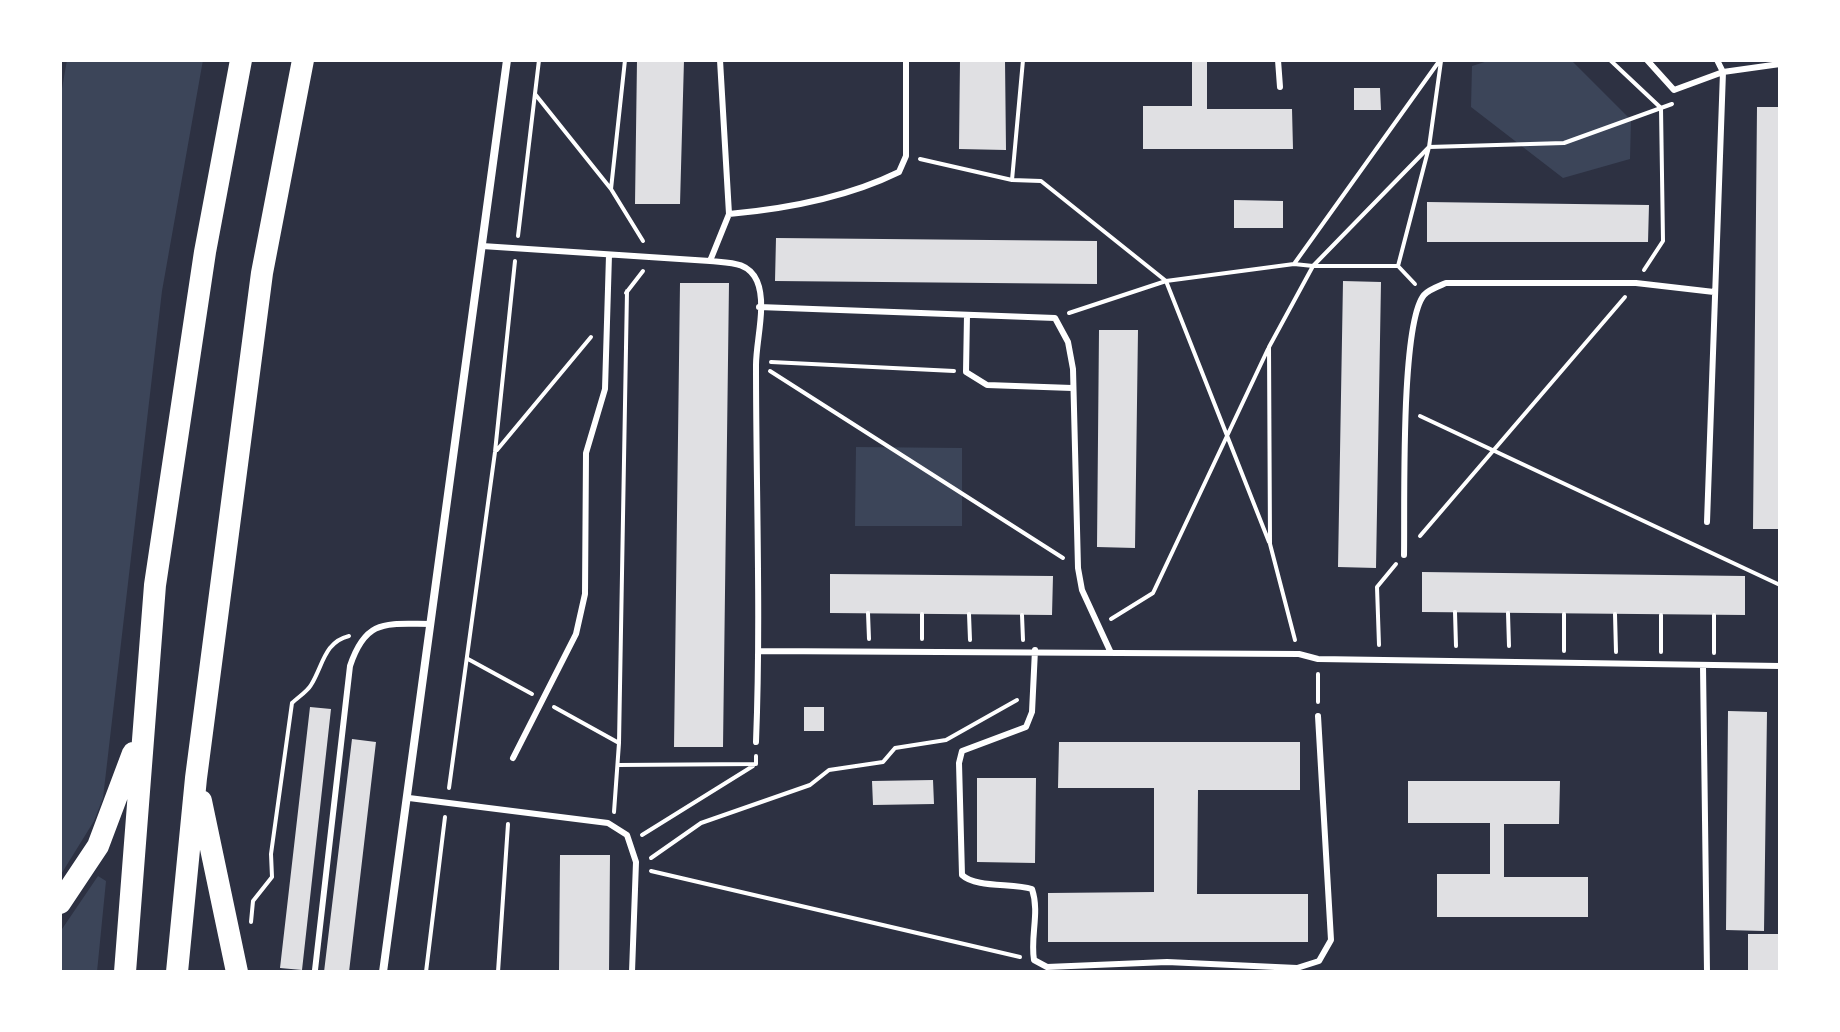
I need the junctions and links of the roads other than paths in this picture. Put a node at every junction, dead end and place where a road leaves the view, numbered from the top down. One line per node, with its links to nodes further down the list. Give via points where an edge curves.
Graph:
1 (241, 60): 29 (highway, via 205,252 155,585)
2 (303, 60): 32 (highway, via 262,273)
3 (507, 60): 13 (street)
4 (720, 60): 12 (lane)
5 (906, 60): 12 (lane, via 906,156 899,172 874,184 765,211)
6 (1278, 60): 11 (lane)
7 (1647, 60): 10 (lane, via 1674,90)
8 (1717, 60): 10 (lane)
9 (1780, 64): 10 (lane)
10 (1723, 72): 16 (lane)
11 (1280, 87)
12 (729, 214): 15 (lane)
13 (482, 246): 14 (lane); 22 (street)
14 (609, 255): 15 (lane); 31 (lane, via 605,389 586,453 585,594 576,634)
15 (710, 261): 17 (lane, via 741,264 752,272 759,285)
16 (1714, 292): 20 (lane); 21 (lane, via 1636,283 1446,283 1425,294 1413,321)
17 (759, 307): 18 (lane); 24 (lane)
18 (967, 315): 19 (lane, via 1055,318 1068,342); 19 (lane, via 966,372 987,385)
19 (1072, 388): 25 (lane, via 1078,568 1082,590)
20 (1707, 522)
21 (1404, 555)
22 (431, 624): 33 (street); 35 (lane, via 389,624 368,631 357,644 350,666)
23 (1035, 650): 24 (lane); 25 (lane); 28 (lane, via 1032,712 1026,727 962,751 962,875 968,881 1032,889 1037,904 1034,960 1047,967 1167,962 1297,968 1319,961 1331,940)
24 (759, 651): 30 (lane)
25 (1111, 653): 26 (lane)
26 (1703, 666): 27 (lane); 41 (lane)
27 (1780, 666)
28 (1318, 716)
29 (142, 730): 34 (highway, via 98,846); 36 (highway)
30 (756, 742)
31 (513, 758)
32 (196, 778): 37 (highway); 38 (highway)
33 (409, 798): 39 (street); 40 (lane, via 612,825 627,835 636,869)
34 (60, 903)
35 (315, 970)
36 (125, 972)
37 (177, 972)
38 (237, 972)
39 (383, 972)
40 (632, 972)
41 (1707, 972)

